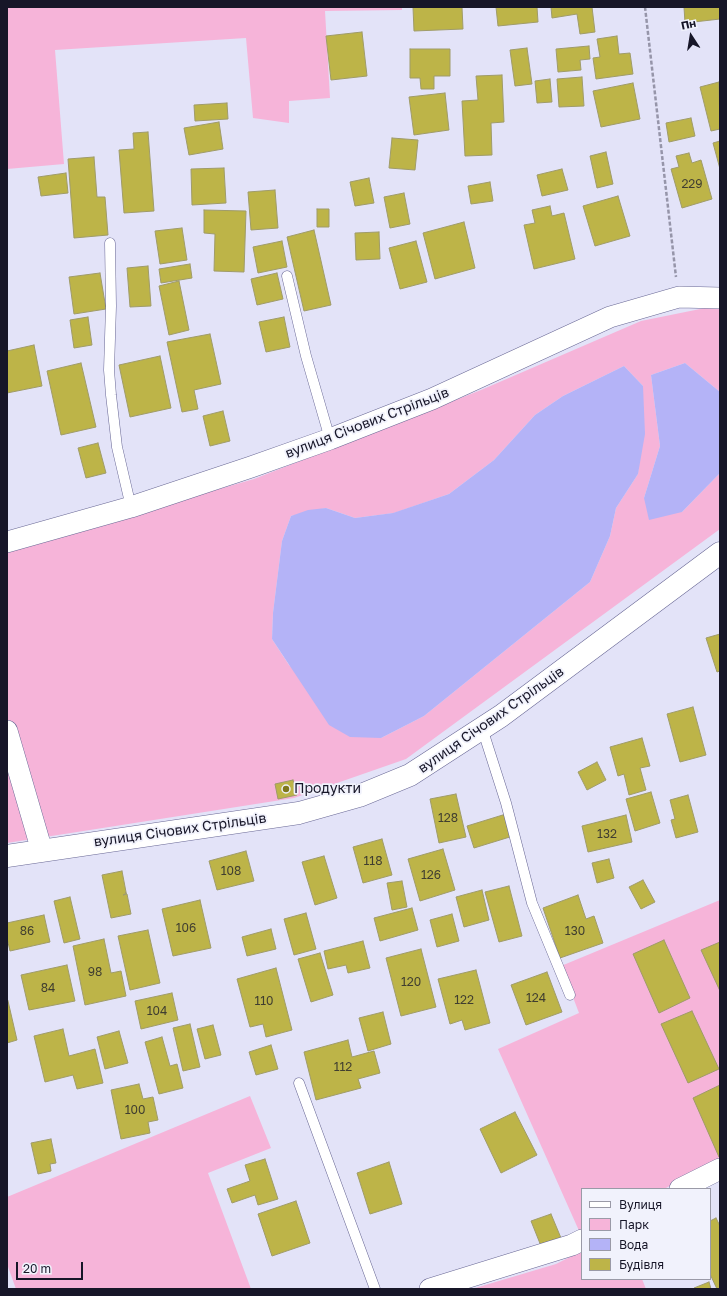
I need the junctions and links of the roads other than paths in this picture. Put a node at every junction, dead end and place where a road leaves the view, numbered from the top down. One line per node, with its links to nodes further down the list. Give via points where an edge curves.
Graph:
1 (110, 243): 5 (lane, via 112,306 109,370 117,447)
2 (286, 276): 4 (lane)
3 (720, 298): 4 (street, вулиця Січових Стрільців, via 679,297 610,317 432,399)
4 (330, 439): 5 (street, вулиця Січових Стрільців)
5 (131, 507): 6 (street, вулиця Січових Стрільців)
6 (7, 542)
7 (720, 553): 8 (street, вулиця Січових Стрільців)
8 (482, 728): 10 (street, вулиця Січових Стрільців, via 410,775 359,796 299,813); 12 (lane, via 506,803 532,903)
9 (7, 731): 10 (street)
10 (42, 851): 11 (street, вулиця Січових Стрільців)
11 (7, 856)
12 (570, 995)
13 (299, 1083): 17 (lane)
14 (720, 1168): 15 (street)
15 (682, 1188)
16 (581, 1240): 18 (street)
17 (375, 1289)
18 (430, 1289)

